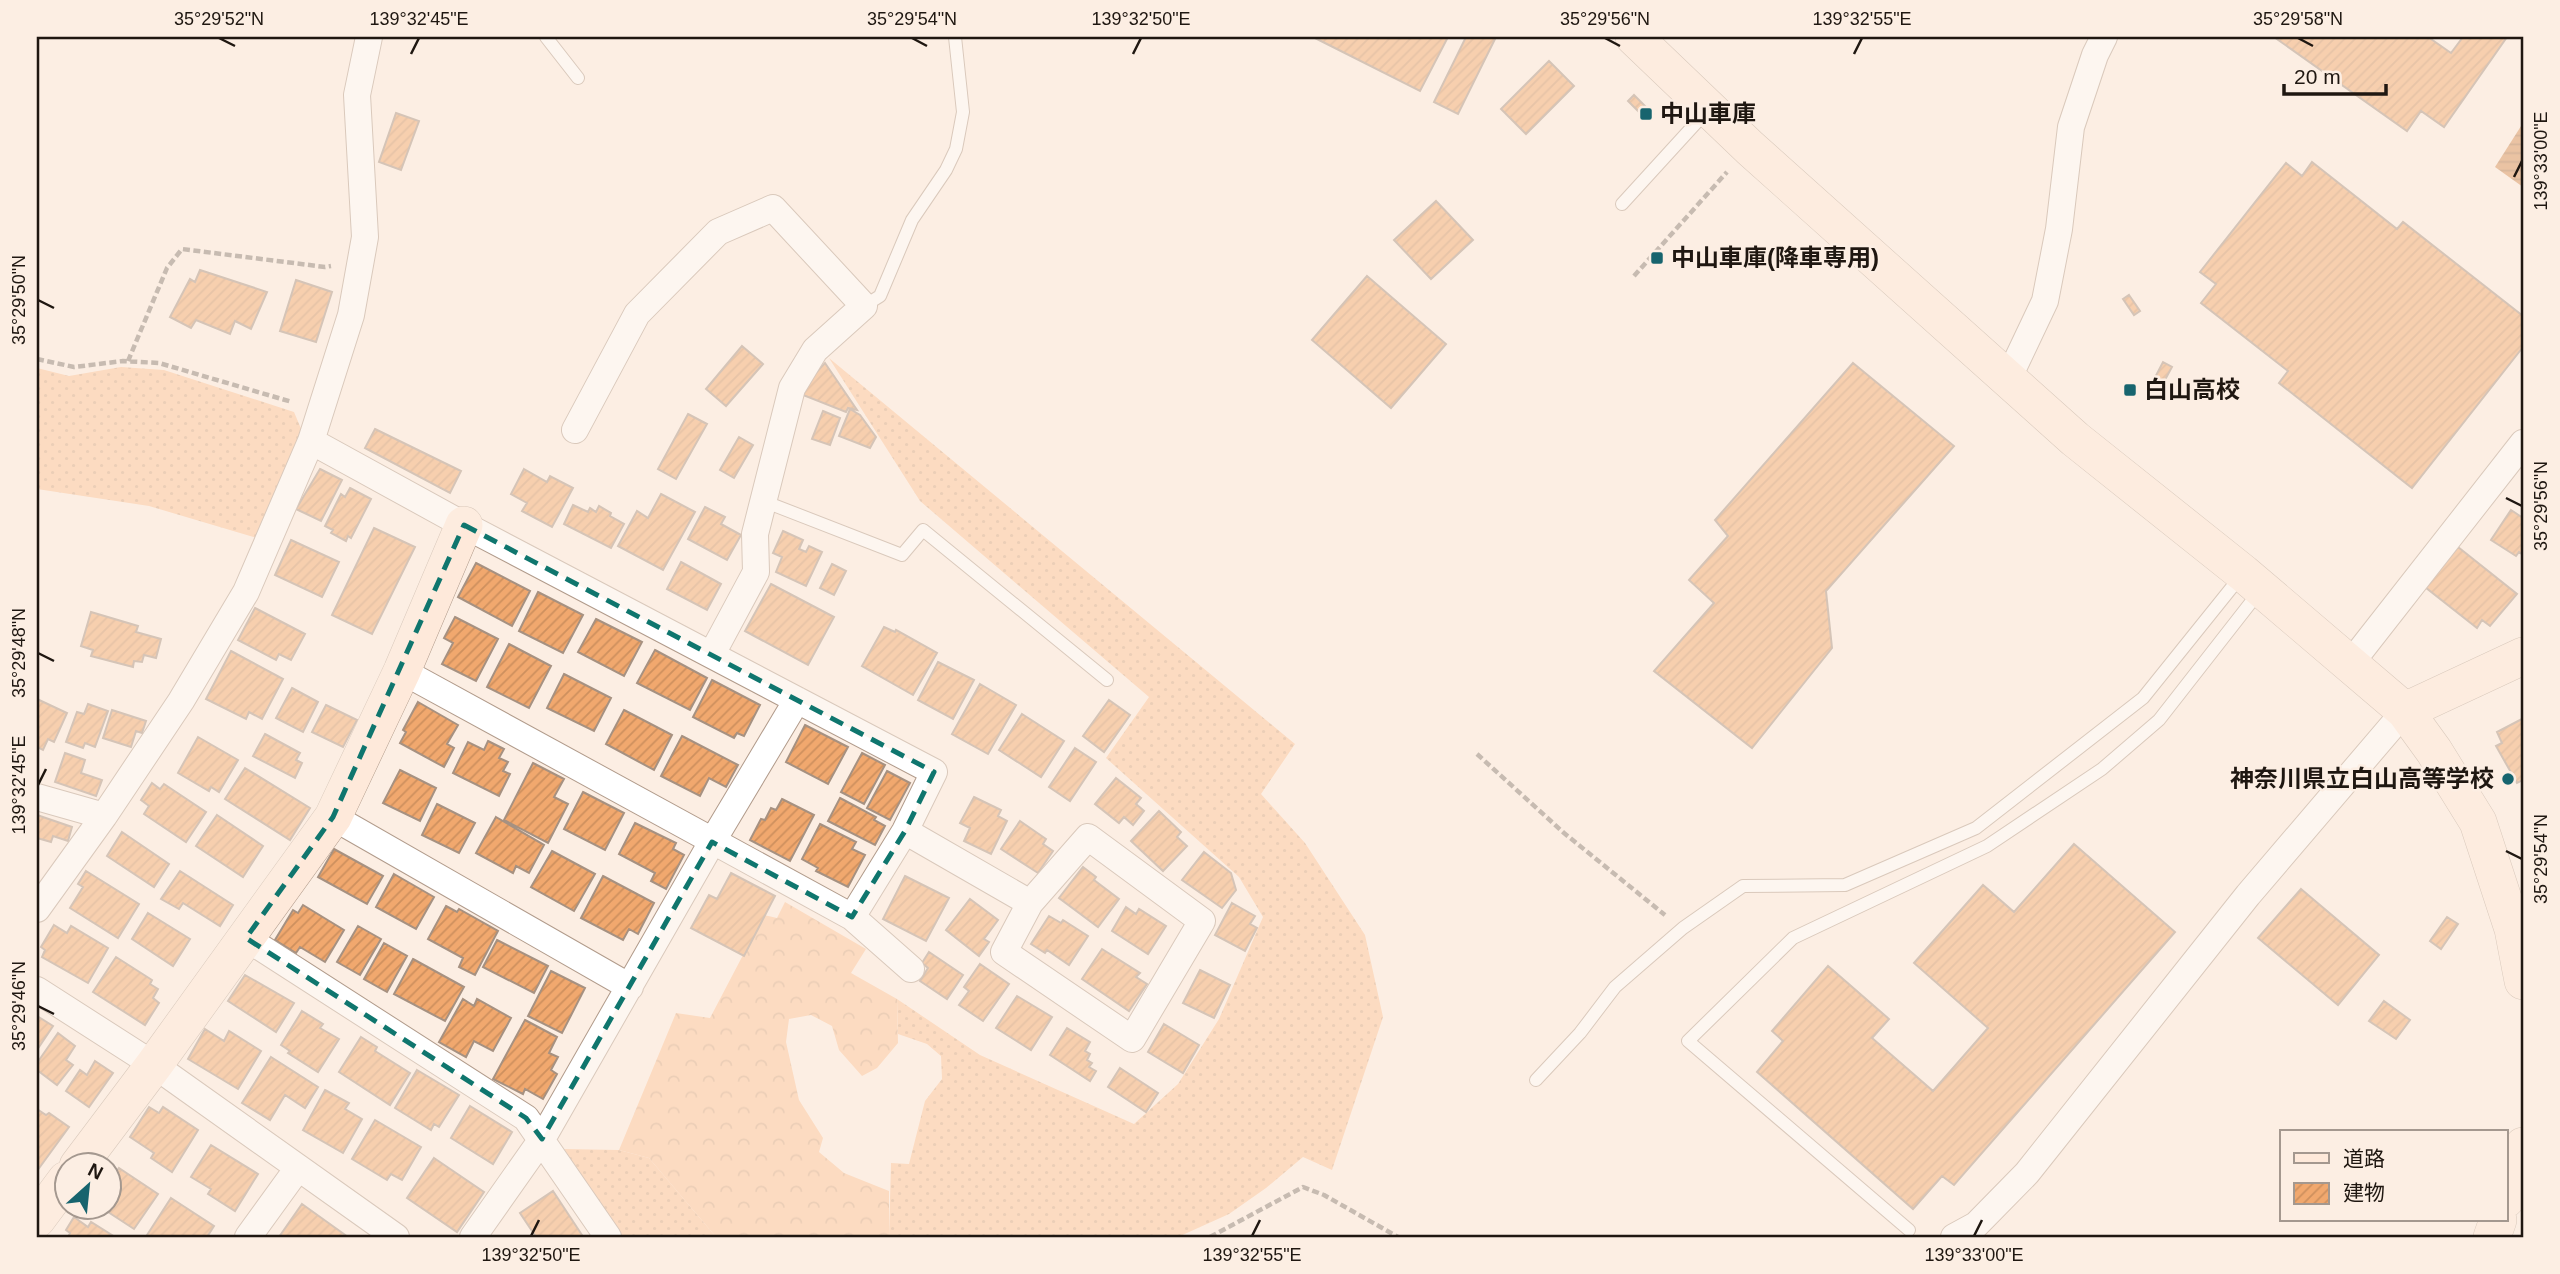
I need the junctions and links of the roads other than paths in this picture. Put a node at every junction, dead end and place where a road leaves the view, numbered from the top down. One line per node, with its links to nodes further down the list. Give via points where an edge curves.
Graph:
1 (369, 37): 12 (street, via 357,95 363,258 351,315)
2 (546, 37): 6 (lane)
3 (955, 37): 9 (lane, via 963,113 956,149 912,220 880,296)
4 (1634, 37): 7 (street)
5 (2105, 37): 10 (street, via 2071,127 2045,301)
6 (578, 78)
7 (1708, 109): 8 (lane); 10 (street)
8 (1622, 204)
9 (864, 306): 11 (street, via 773,208 718,232 637,314); 14 (street, via 815,350 792,388)
10 (2008, 379): 16 (street)
11 (575, 430)
12 (311, 441): 15 (street); 25 (street, via 246,592)
13 (2523, 443): 19 (street)
14 (762, 501): 17 (street, via 755,534 755,572); 21 (lane, via 902,555 923,530)
15 (464, 525): 17 (street); 20 (street)
16 (2252, 581): 19 (street); 38 (lane, via 2143,698 1976,828 1845,885 1742,887 1683,928 1615,987); 46 (lane, via 2159,720 2102,769 1987,846 1793,938 1688,1041)
17 (712, 654): 22 (street)
18 (2523, 656): 23 (street)
19 (2350, 664): 23 (street)
20 (402, 671): 26 (street); 28 (street)
21 (1108, 680)
22 (797, 700): 27 (street, via 934,772); 28 (street)
23 (2405, 710): 34 (street, via 2477,822 2513,929); 51 (street, via 2248,895 2027,1172 1976,1225)
24 (37, 797): 25 (street)
25 (104, 816): 30 (street)
26 (333, 817): 32 (street); 35 (street)
27 (905, 831): 29 (street); 31 (street)
28 (712, 842): 31 (street); 35 (street)
29 (1030, 903): 29 (street, via 1088,837 1202,921 1132,1039 1004,952)
30 (37, 909)
31 (852, 917): 33 (street)
32 (246, 938): 37 (street); 39 (street, via 526,1118)
33 (911, 969)
34 (2523, 981)
35 (629, 987): 39 (street)
36 (37, 990): 37 (street)
37 (154, 1065): 41 (street); 42 (street)
38 (1536, 1080)
39 (542, 1139): 49 (street); 50 (street)
40 (2523, 1146): 43 (street)
41 (89, 1152)
42 (298, 1168): 47 (street); 48 (street)
43 (2508, 1193)
44 (52, 1199): 45 (street)
45 (37, 1219)
46 (1909, 1230)
47 (248, 1237)
48 (396, 1237)
49 (472, 1237)
50 (608, 1237)
51 (1954, 1237)

